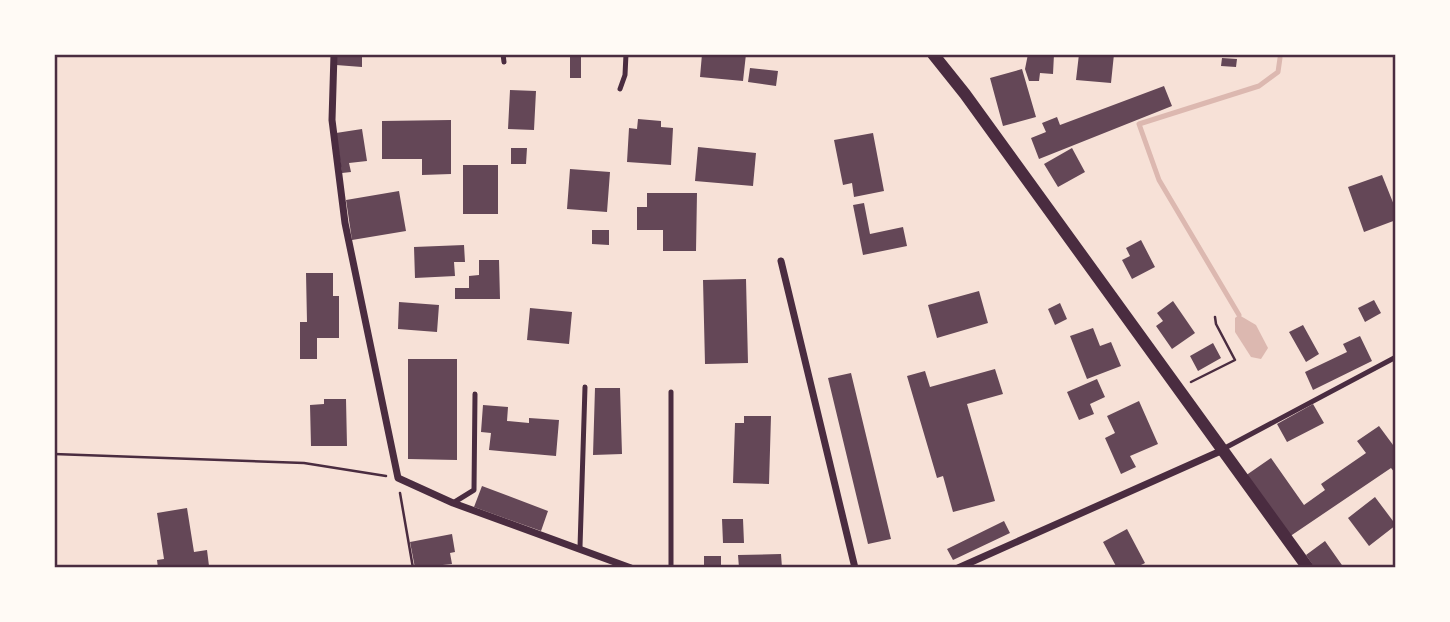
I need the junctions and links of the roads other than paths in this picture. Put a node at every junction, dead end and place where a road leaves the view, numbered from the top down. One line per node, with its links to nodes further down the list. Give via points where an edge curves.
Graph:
1 (334, 54): 13 (street, via 332,120 345,223 398,478)
2 (503, 54): 5 (lane)
3 (626, 54): 6 (lane)
4 (933, 54): 12 (street)
5 (504, 62)
6 (620, 89)
7 (781, 261): 17 (street)
8 (1396, 356): 12 (lane)
9 (585, 387): 14 (lane)
10 (671, 391): 16 (lane)
11 (475, 394): 13 (lane, via 474,490)
12 (1223, 450): 18 (street); 19 (street)
13 (453, 503): 14 (street)
14 (580, 547): 15 (street)
15 (631, 568)
16 (671, 568)
17 (855, 568)
18 (958, 568)
19 (1308, 568)

